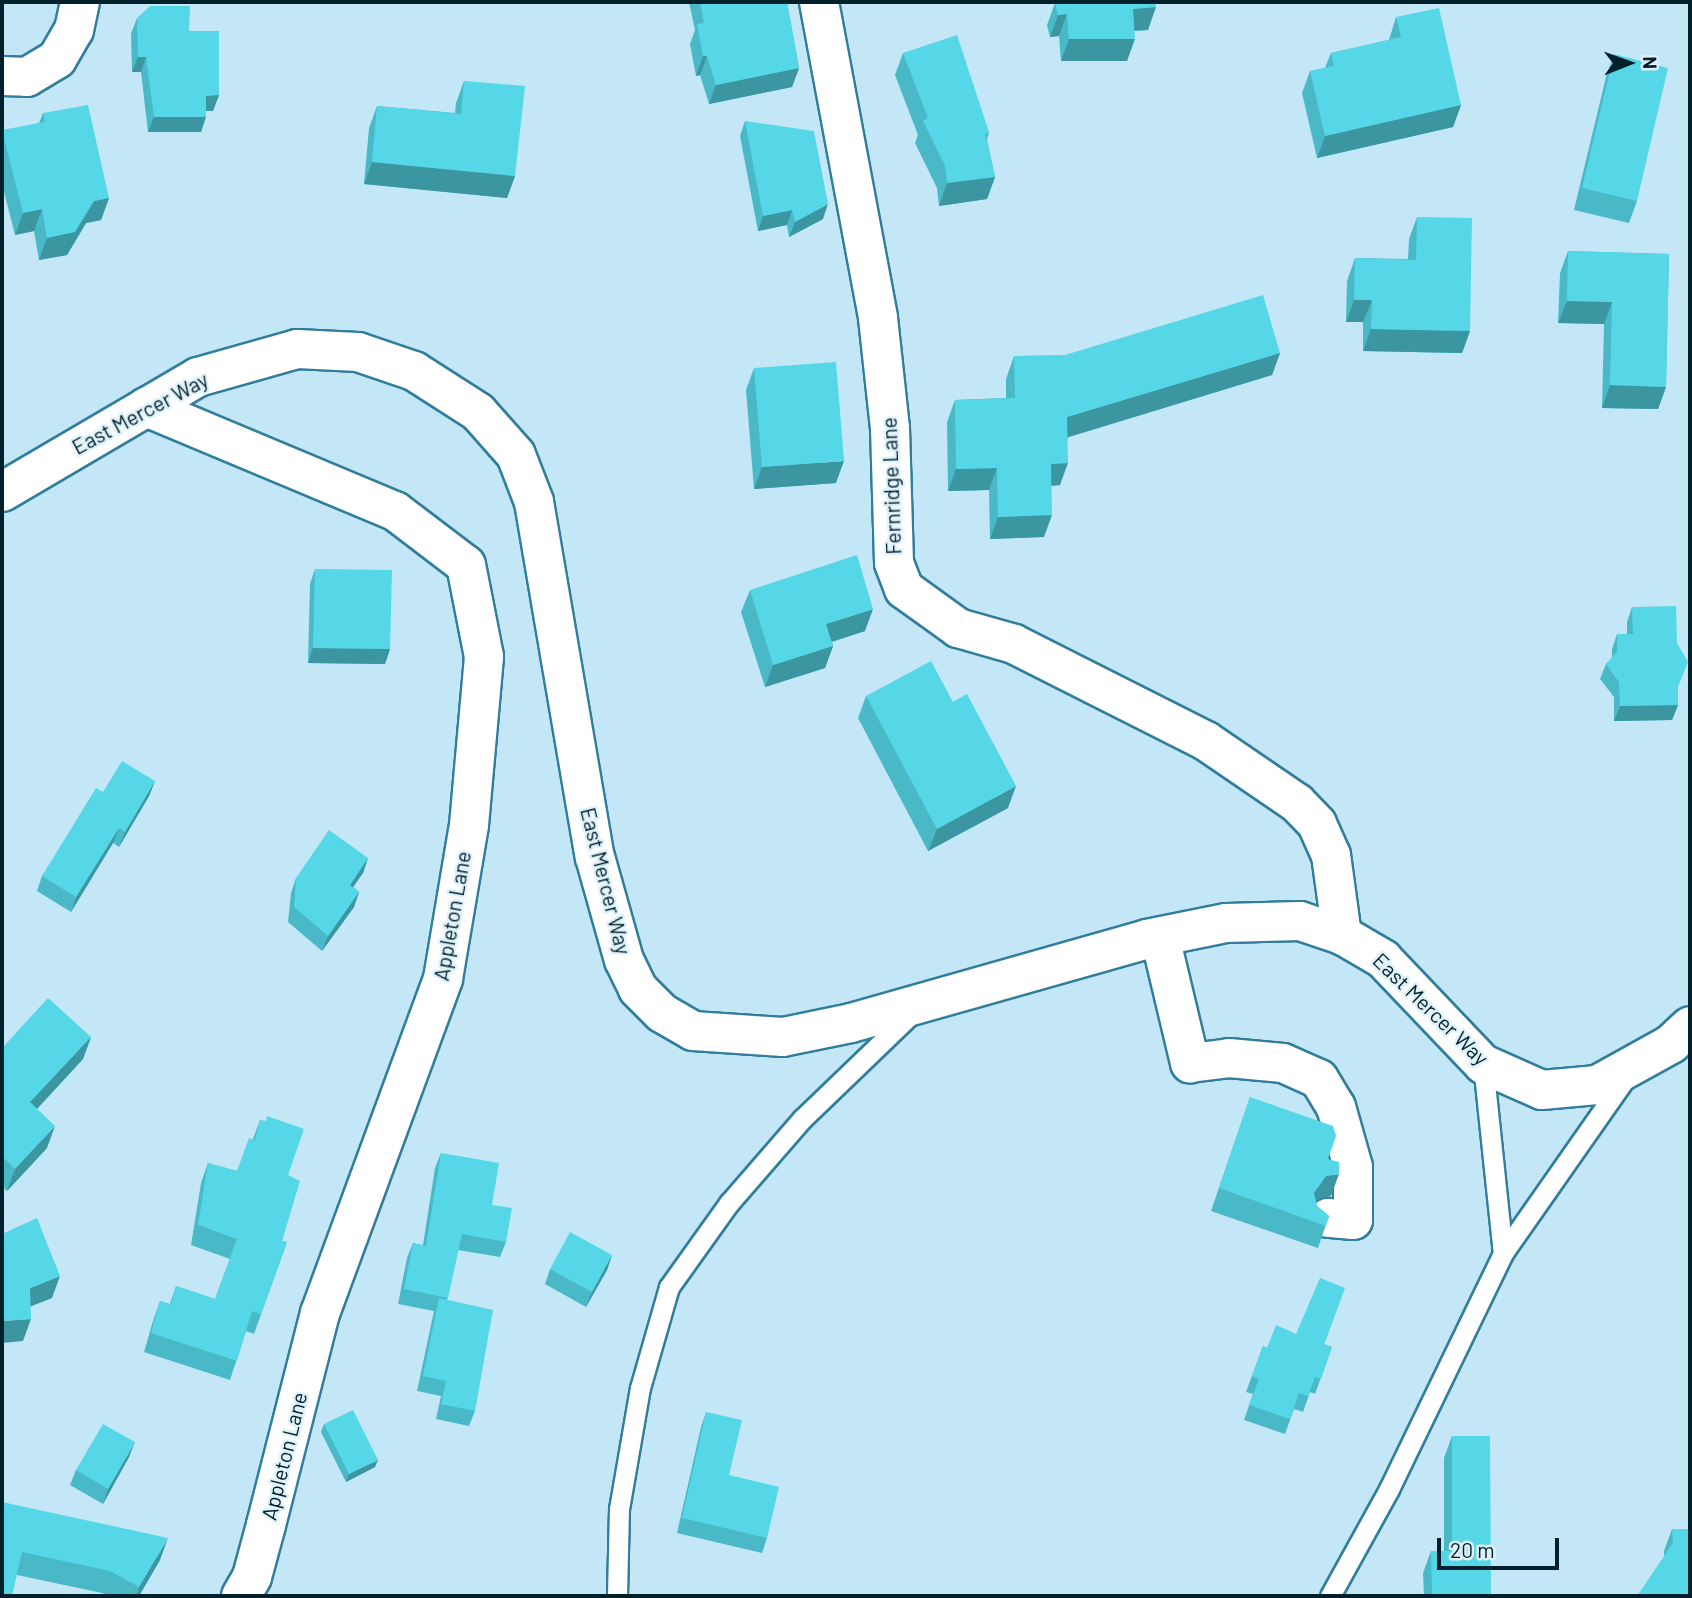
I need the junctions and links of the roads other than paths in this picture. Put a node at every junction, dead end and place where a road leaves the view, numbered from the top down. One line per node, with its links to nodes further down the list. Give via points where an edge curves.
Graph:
1 (80, 2): 3 (street, via 74,30 57,59 27,77)
2 (819, 2): 6 (street, Fernridge Lane, via 859,197 878,318 890,428 894,564 904,589 958,628 1014,644 1206,741 1297,803 1317,824 1331,855)
3 (2, 76)
4 (146, 407): 5 (street, East Mercer Way); 8 (street, East Mercer Way, via 198,377 297,349 358,352 402,367 478,412 516,456 534,502 595,856 624,960 638,989 662,1013 693,1031 733,1037 783,1037); 14 (street, Appleton Lane, via 395,511 466,565 484,657 469,825 443,979 320,1313 267,1525 252,1577)
5 (2, 492)
6 (1342, 935): 7 (street, East Mercer Way, via 1300,921 1226,922); 10 (street, East Mercer Way, via 1383,959)
7 (1160, 937): 8 (street, East Mercer Way); 12 (street, via 1190,1063 1229,1058 1283,1063 1319,1079 1353,1167 1353,1220)
8 (923, 1003): 15 (lane, via 803,1119 729,1203 669,1287 640,1388 619,1509)
9 (1690, 1026): 11 (street, East Mercer Way, via 1671,1044)
10 (1483, 1064): 11 (street, East Mercer Way, via 1542,1090 1597,1085); 13 (lane)
11 (1634, 1065): 13 (lane)
12 (1328, 1218)
13 (1503, 1253): 16 (lane, via 1389,1489)
14 (241, 1596)
15 (617, 1596)
16 (1330, 1596)

